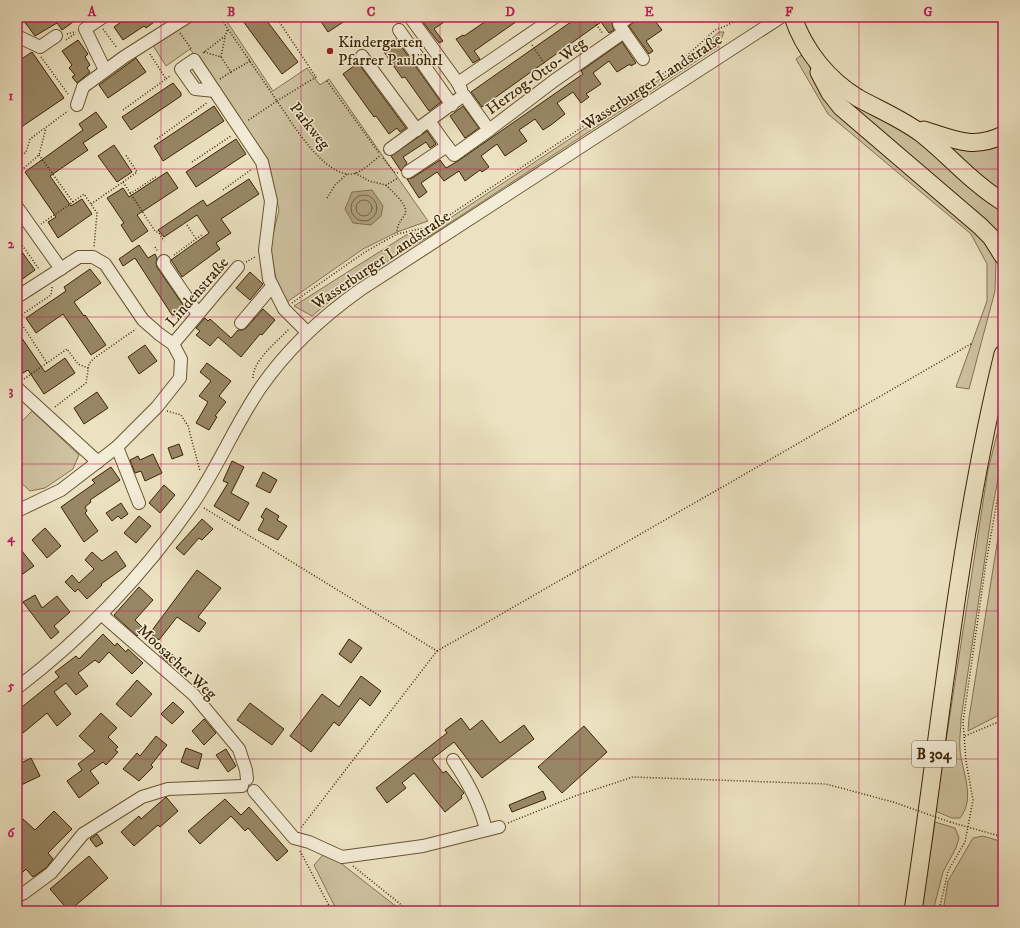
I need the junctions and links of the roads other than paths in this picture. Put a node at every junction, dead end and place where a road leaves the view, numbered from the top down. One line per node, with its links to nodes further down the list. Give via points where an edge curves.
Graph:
1 (103, 17): 15 (street, via 85,29)
2 (187, 17): 15 (street)
3 (410, 17): 16 (street)
4 (555, 17): 16 (street)
5 (629, 17): 9 (street, via 619,24)
6 (782, 17): 39 (street, Wasserburger Landstraße, via 360,290)
7 (793, 17): 13 (highway, via 798,32)
8 (399, 30): 20 (street)
9 (624, 32): 14 (street); 24 (street, Herzog-Otto-Weg)
10 (56, 36): 11 (street, via 40,47)
11 (18, 38)
12 (362, 56): 23 (street)
13 (815, 58): 22 (highway, via 827,73 850,93); 31 (highway, via 821,78 841,107 980,226 991,237)
14 (643, 59)
15 (105, 70): 19 (street, via 83,87)
16 (458, 83): 18 (street)
17 (214, 90): 17 (street, via 195,59 181,69 195,89); 35 (street, via 262,162 271,201 265,250 269,279)
18 (464, 95): 20 (street, Herzog-Otto-Weg); 24 (street, Herzog-Otto-Weg)
19 (76, 105)
20 (452, 105): 21 (street, Herzog-Otto-Weg)
21 (429, 121): 23 (street, Herzog-Otto-Weg); 26 (street)
22 (911, 126): 25 (highway, via 950,140 964,142 985,141); 29 (highway, via 982,188)
23 (417, 130): 27 (street, Herzog-Otto-Weg)
24 (489, 130): 26 (street, Herzog-Otto-Weg, via 454,155)
25 (1003, 135)
26 (447, 146): 28 (street)
27 (386, 152)
28 (408, 172)
29 (1003, 202)
30 (17, 207): 34 (street)
31 (1003, 256)
32 (164, 261): 37 (street)
33 (238, 267): 37 (street, Lindenstraße)
34 (61, 269): 36 (street, via 49,283); 40 (street, Lindenstraße, via 79,257 93,257 105,264 146,323)
35 (273, 288): 38 (street); 39 (street, via 284,309)
36 (17, 297)
37 (198, 314): 40 (street, Lindenstraße)
38 (241, 322)
39 (307, 332): 47 (street, Wasserburger Landstraße, via 260,388 194,502 150,560)
40 (173, 344): 43 (street, Lindenstraße, via 181,358 180,378 157,407)
41 (1003, 354): 54 (highway, B 304, via 979,463 956,596)
42 (20, 384): 44 (street, via 46,414)
43 (116, 447): 44 (street, Lindenstraße); 45 (street)
44 (98, 462): 46 (street, Lindenstraße, via 61,490)
45 (139, 503)
46 (17, 511)
47 (101, 614): 48 (street, Wasserburger Landstraße, via 50,663); 50 (street, Moosacher Weg, via 194,695 239,749 246,770)
48 (17, 688)
49 (453, 760): 52 (street, via 468,782 482,812)
50 (244, 782): 52 (street, via 246,792 254,791 294,838 342,857 424,846); 53 (street, via 168,789 142,797 83,834 51,873)
51 (499, 827): 52 (street)
52 (486, 830)
53 (17, 896)
54 (914, 911)

